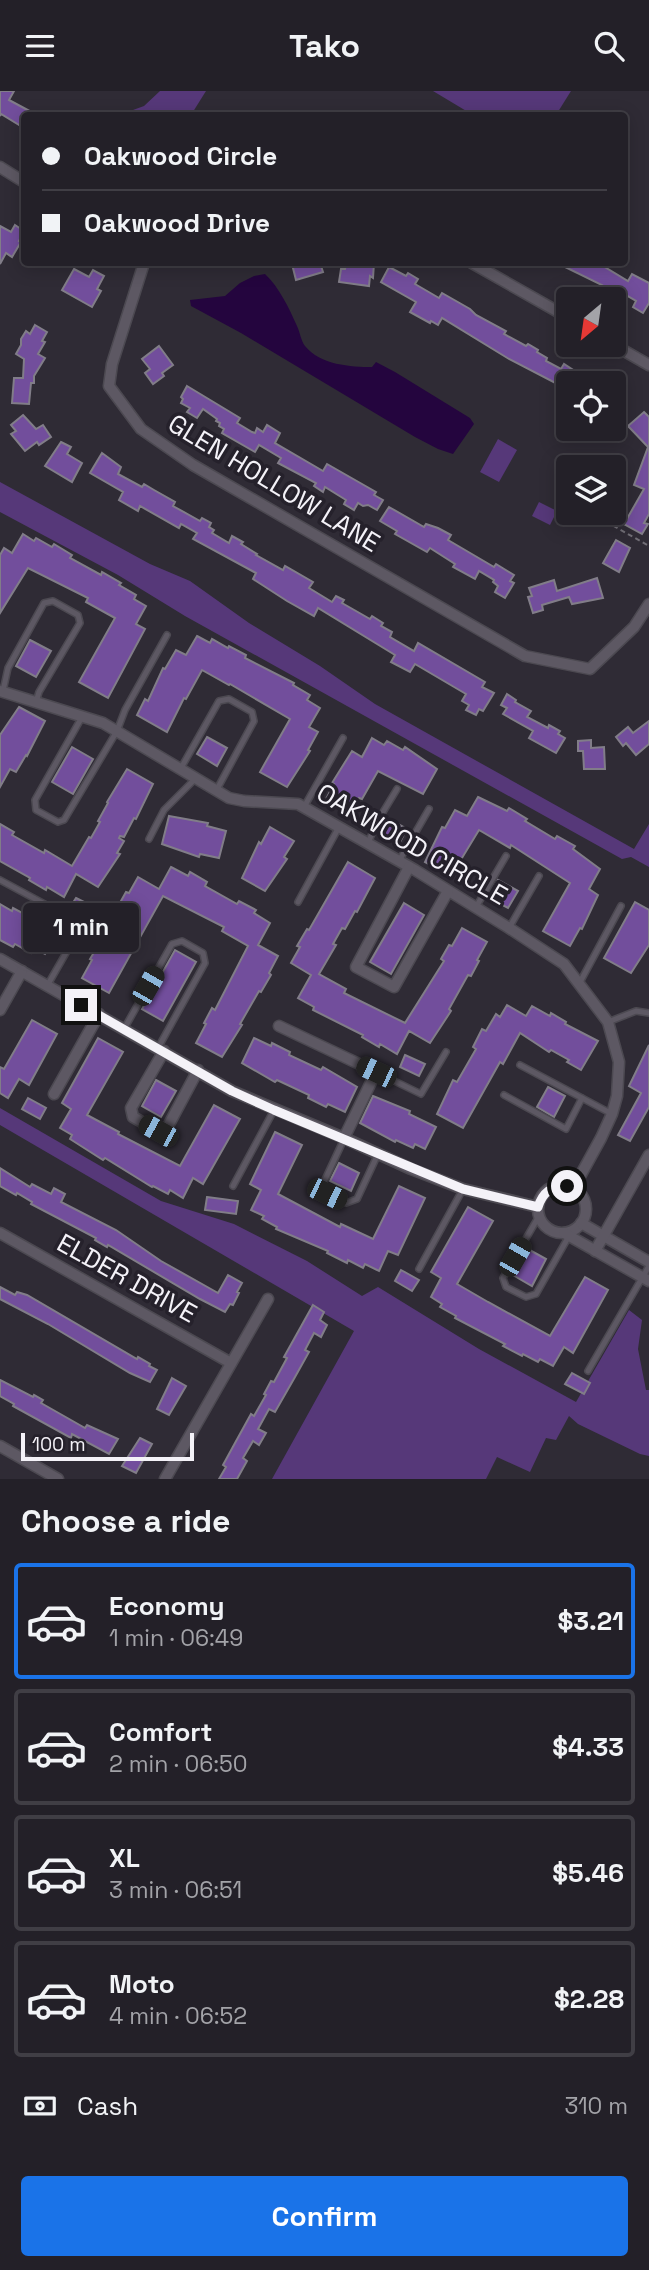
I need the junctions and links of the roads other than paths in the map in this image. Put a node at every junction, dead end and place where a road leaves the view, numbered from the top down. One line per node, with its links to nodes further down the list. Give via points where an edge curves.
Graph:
1 (0, 167): 2 (street)
2 (21, 180)
3 (143, 266): 8 (street, GLEN HOLLOW LANE, via 109,386 141,429 193,465 525,656 590,670 634,627)
4 (477, 266): 5 (street)
5 (556, 311)
6 (626, 352): 7 (street)
7 (649, 365)
8 (649, 604)
9 (167, 635): 13 (lane)
10 (1, 692): 11 (street, OAKWOOD CIRCLE); 11 (lane, via 8,668 44,603 53,601 78,615 80,624)
11 (36, 702): 12 (street, OAKWOOD CIRCLE)
12 (82, 717): 13 (street, OAKWOOD CIRCLE); 13 (lane, via 35,800 36,810 58,822 64,820)
13 (117, 731): 15 (street, OAKWOOD CIRCLE)
14 (343, 738): 19 (lane)
15 (180, 770): 16 (street, OAKWOOD CIRCLE); 18 (lane, via 219,701 229,699 252,712 254,721)
16 (195, 779): 18 (street, OAKWOOD CIRCLE); 22 (lane, via 164,810)
17 (397, 789): 23 (lane)
18 (216, 792): 19 (street, OAKWOOD CIRCLE, via 244,801)
19 (304, 807): 21 (street, OAKWOOD CIRCLE)
20 (429, 809): 25 (lane)
21 (339, 827): 23 (street, OAKWOOD CIRCLE); 29 (lane)
22 (149, 839)
23 (368, 843): 25 (street, OAKWOOD CIRCLE)
24 (506, 856): 31 (lane)
25 (404, 864): 28 (street, OAKWOOD CIRCLE); 28 (street, via 356,967 394,987)
26 (539, 876): 32 (lane)
27 (0, 880): 36 (lane, via 76,921 78,932)
28 (449, 891): 31 (street, OAKWOOD CIRCLE)
29 (298, 902)
30 (621, 906): 35 (lane)
31 (477, 908): 32 (street, OAKWOOD CIRCLE)
32 (509, 927): 35 (street, OAKWOOD CIRCLE, via 564,964)
33 (0, 959): 34 (street)
34 (22, 971): 36 (street); 37 (street)
35 (579, 984): 40 (street, OAKWOOD CIRCLE)
36 (47, 986): 39 (street)
37 (0, 1010)
38 (648, 1011): 40 (lane)
39 (99, 1014): 42 (street); 48 (street)
40 (608, 1022): 52 (street, OAKWOOD CIRCLE, via 619,1062)
41 (279, 1026): 47 (street)
42 (124, 1028): 43 (street); 43 (lane, via 172,944 182,941 203,953 205,963)
43 (161, 1050): 46 (street); 46 (street, via 131,1108 133,1117 158,1131 167,1128)
44 (446, 1052): 47 (lane, via 421,1094)
45 (520, 1065): 50 (lane)
46 (198, 1070): 51 (street)
47 (376, 1072): 53 (street)
48 (54, 1094)
49 (504, 1095): 50 (lane, via 566,1129)
50 (582, 1098): 52 (lane)
51 (274, 1110): 53 (street); 56 (lane)
52 (612, 1114): 58 (street, OAKWOOD CIRCLE)
53 (344, 1138): 54 (street); 54 (lane, via 323,1184 327,1194 346,1203 357,1199)
54 (378, 1154): 57 (street)
55 (649, 1155): 63 (street)
56 (233, 1186)
57 (463, 1189): 59 (street); 66 (lane)
58 (573, 1189): 59 (street, via 551,1188); 60 (street, via 586,1209)
59 (538, 1211): 62 (street, via 546,1228); 62 (lane, via 503,1278 506,1287 526,1297 536,1294)
60 (581, 1223): 62 (street); 63 (street)
61 (0, 1233): 69 (street, ELDER DRIVE)
62 (566, 1234): 64 (street)
63 (604, 1235): 64 (street); 65 (street)
64 (596, 1251): 67 (street)
65 (649, 1264): 67 (lane)
66 (419, 1269)
67 (646, 1279): 70 (lane)
68 (268, 1299): 69 (street)
69 (231, 1363): 73 (street)
70 (588, 1371)
71 (0, 1446): 72 (street)
72 (58, 1479)
73 (164, 1479)

